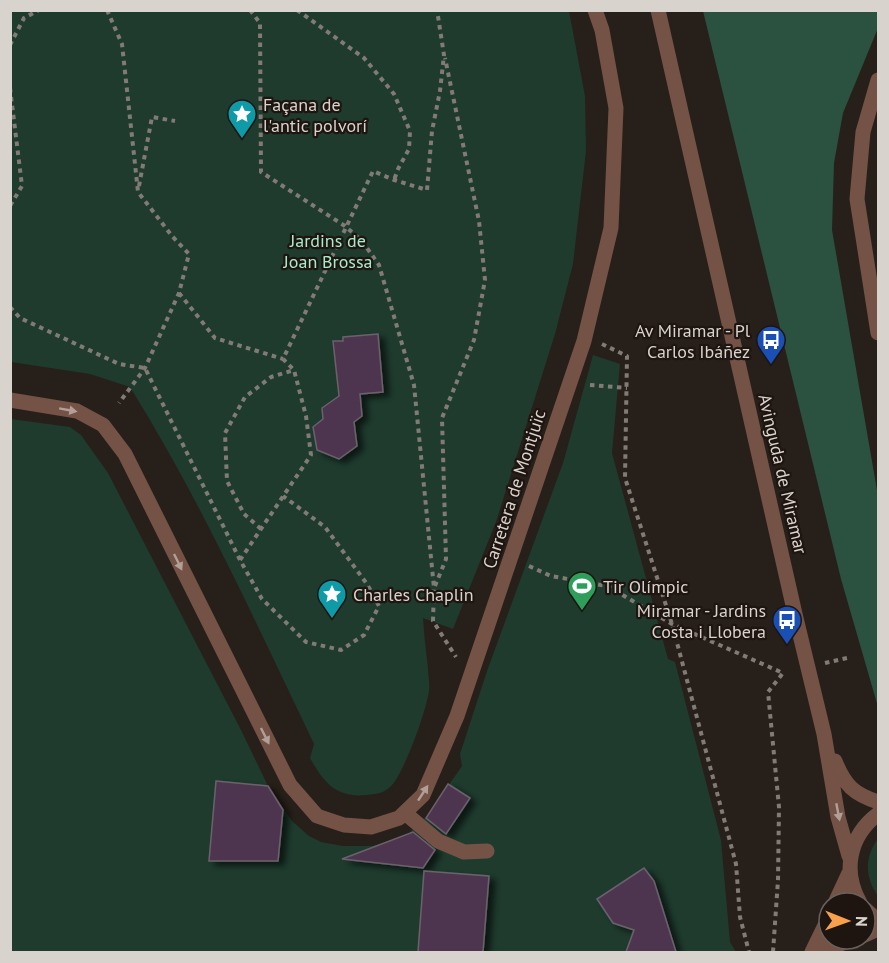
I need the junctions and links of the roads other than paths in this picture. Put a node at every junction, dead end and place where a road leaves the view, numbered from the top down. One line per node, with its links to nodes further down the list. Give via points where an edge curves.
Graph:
1 (595, 10): 4 (street)
2 (602, 10): 4 (street)
3 (658, 10): 8 (street, Avinguda de Miramar)
4 (602, 30): 10 (street, Carretera de Montjuïc, one-way to 4, via 423,795 457,716 584,341 611,228 616,108)
5 (879, 80): 6 (street, via 863,132 857,199)
6 (879, 333)
7 (10, 400): 10 (street, Carretera de Montjuïc, one-way to 10, via 77,411 103,424 125,454 290,785 316,816 344,825 371,827)
8 (824, 734): 9 (street, Avinguda de Miramar, via 843,779 861,796); 13 (street, Avinguda de Miramar, one-way to 13)
9 (879, 802)
10 (405, 813): 12 (street, via 438,841 464,852)
11 (879, 814): 13 (street, via 864,826)
12 (487, 851)
13 (849, 856): 14 (street)
14 (849, 873): 15 (street); 16 (street)
15 (841, 891)
16 (853, 891)

